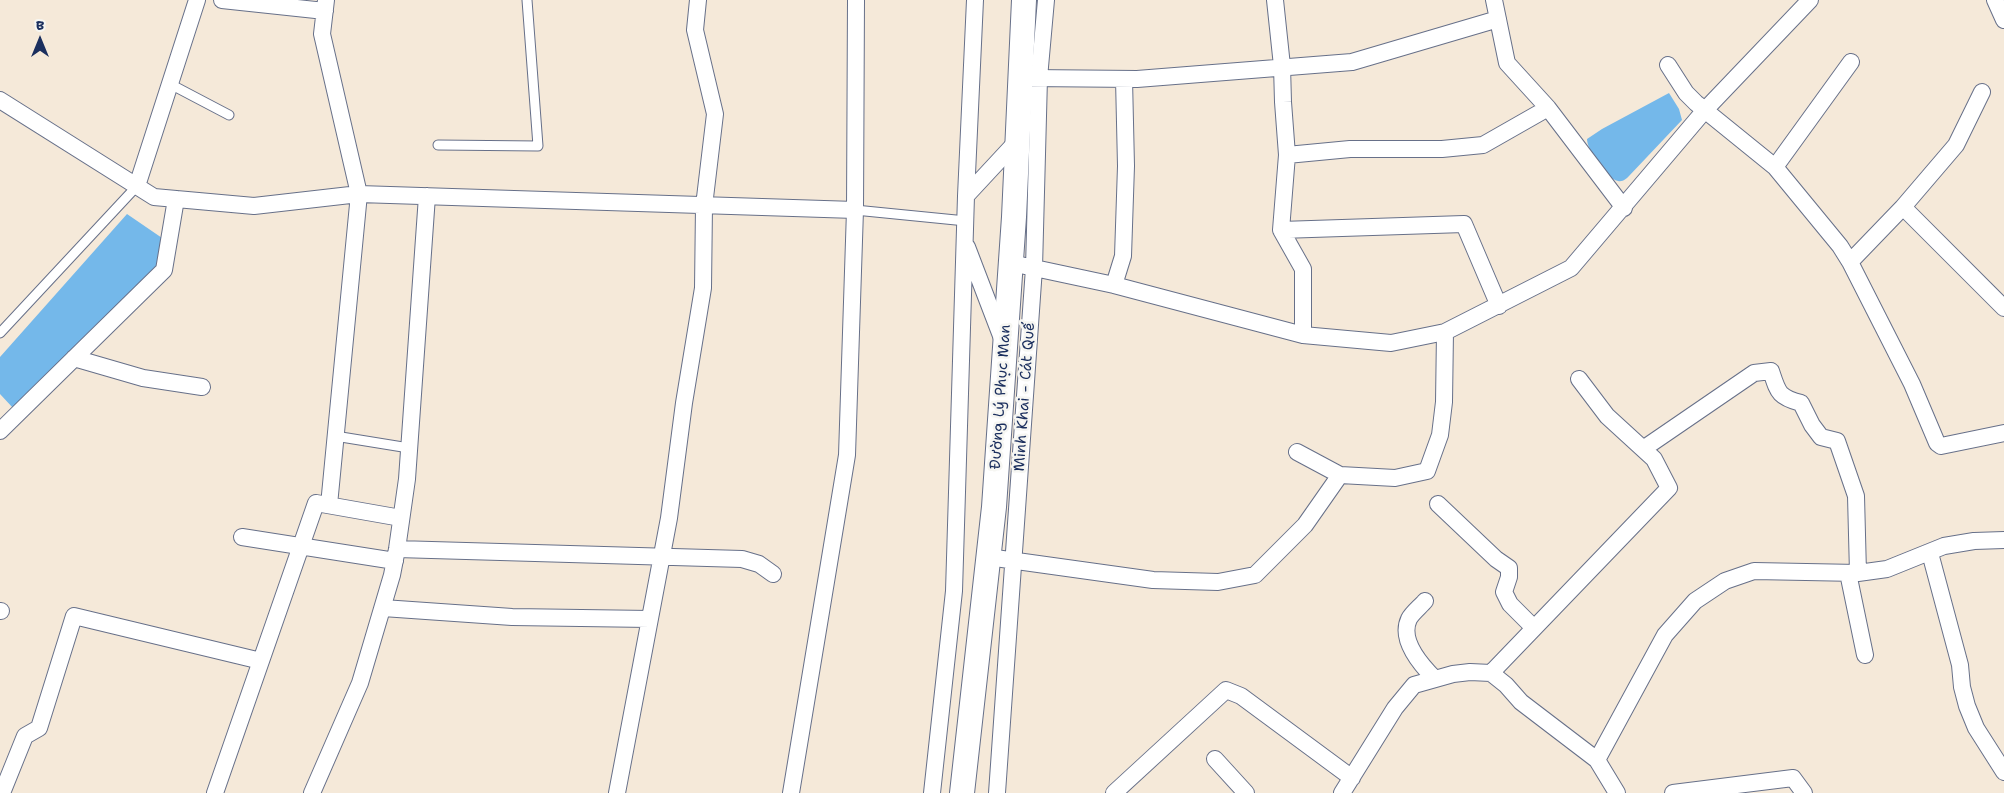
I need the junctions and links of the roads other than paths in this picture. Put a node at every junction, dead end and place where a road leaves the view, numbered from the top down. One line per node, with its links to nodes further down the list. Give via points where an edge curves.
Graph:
1 (197, 0): 21 (street)
2 (222, 0): 13 (street)
3 (527, 0): 28 (lane, via 538,146)
4 (698, 0): 36 (street, via 695,30 716,114)
5 (856, 0): 39 (street)
6 (975, 0): 34 (street)
7 (1024, 0): 19 (main road, Đường Lý Phục Man)
8 (1046, 0): 19 (street, Minh Khai - Cát Quế)
9 (1275, 0): 18 (street)
10 (1494, 0): 14 (street)
11 (1809, 0): 25 (street)
12 (1995, 0): 15 (street)
13 (325, 6): 32 (street, via 322,34)
14 (1498, 19): 18 (street, via 1352,62); 24 (street, via 1508,63)
15 (2004, 20)
16 (1851, 62): 30 (street)
17 (1668, 65): 25 (street, via 1686,93)
18 (1282, 66): 20 (street); 29 (street)
19 (1030, 78): 20 (street); 27 (main road, Đường Lý Phục Man); 44 (street, Minh Khai - Cát Quế)
20 (1124, 78): 45 (street, via 1123,256)
21 (170, 84): 26 (lane); 31 (street)
22 (1982, 92): 37 (street, via 1956,145)
23 (0, 100): 31 (street)
24 (1548, 108): 29 (street, via 1483,145 1442,149 1350,149); 38 (street)
25 (1705, 110): 30 (street); 38 (street)
26 (229, 115)
27 (1018, 140): 34 (street); 44 (main road, Đường Lý Phục Man)
28 (438, 145)
29 (1287, 155): 41 (street)
30 (1775, 167): 43 (street)
31 (137, 186): 35 (street, via 154,197); 49 (lane)
32 (359, 194): 33 (street); 35 (street, via 254,206); 57 (street)
33 (427, 196): 36 (street); 58 (street)
34 (966, 196): 40 (street)
35 (176, 199): 52 (street, via 164,270)
36 (704, 206): 39 (street); 70 (street, via 703,288)
37 (1903, 207): 43 (street); 47 (street)
38 (1624, 208): 46 (street, via 1571,268)
39 (855, 210): 40 (lane); 91 (street, via 848,455)
40 (966, 221): 42 (street)
41 (1281, 230): 46 (street, via 1464,224); 50 (street, via 1303,270)
42 (965, 240): 51 (street); 92 (street, via 954,591)
43 (1850, 262): 56 (street, via 1912,384 1937,443 1941,446)
44 (1022, 266): 45 (street); 51 (main road, Đường Lý Phục Man); 72 (street, Minh Khai - Cát Quế)
45 (1114, 285): 50 (street)
46 (1499, 306): 48 (street)
47 (2004, 308)
48 (1445, 332): 50 (street, via 1391,343); 61 (street, via 1440,435 1427,471 1394,478)
49 (0, 333)
50 (1303, 335)
51 (1005, 347): 71 (main road, Đường Lý Phục Man)
52 (74, 358): 54 (street, via 143,378); 55 (street)
53 (1579, 379): 59 (street, via 1607,416)
54 (202, 387)
55 (0, 431)
56 (2004, 433)
57 (335, 436): 58 (lane); 63 (street)
58 (409, 448): 64 (street)
59 (1643, 449): 73 (street, via 1754,373 1771,371 1778,392 1786,399 1801,403 1821,437 1837,442 1856,496); 78 (street, via 1654,459 1669,488)
60 (1297, 452): 61 (street)
61 (1340, 475): 72 (street, via 1305,525 1255,575 1218,582 1154,580)
62 (1438, 504): 78 (street, via 1508,568 1504,592 1510,604)
63 (329, 506): 64 (street); 67 (street, via 316,503)
64 (401, 518): 69 (street)
65 (242, 537): 67 (street)
66 (2004, 540): 68 (street, via 1944,546)
67 (302, 545): 69 (street); 80 (street)
68 (1930, 553): 73 (street, via 1887,569); 85 (street, via 1960,665 1966,706)
69 (396, 555): 70 (street); 76 (street)
70 (662, 556): 74 (street, via 742,559 759,564); 77 (street)
71 (988, 557): 72 (street); 93 (main road, Đường Lý Phục Man)
72 (1014, 560): 94 (street, Minh Khai - Cát Quế)
73 (1853, 572): 79 (street); 84 (street, via 1754,571 1725,581 1695,602 1665,635)
74 (773, 574)
75 (1425, 601): 82 (street, via 1409,620 1408,637 1417,660)
76 (382, 608): 77 (street, via 512,616); 89 (street, via 360,683)
77 (650, 619): 90 (street)
78 (1534, 628): 81 (street)
79 (1865, 655)
80 (261, 661): 87 (street, via 74,616 39,728 25,736); 88 (street)
81 (1491, 673): 82 (street, via 1470,672); 84 (street, via 1521,702)
82 (1435, 679): 86 (street, via 1414,686 1395,708)
83 (1215, 759): 96 (street)
84 (1597, 760): 98 (street)
85 (2004, 772)
86 (1352, 778): 95 (street, via 1241,696 1226,690); 97 (street)
87 (2, 793)
88 (214, 793)
89 (312, 793)
90 (617, 793)
91 (791, 793)
92 (932, 793)
93 (962, 793)
94 (997, 793)
95 (1114, 793)
96 (1246, 793)
97 (1342, 793)
98 (1618, 793)
99 (1674, 793): 100 (street, via 1793,778)
100 (1804, 793)

